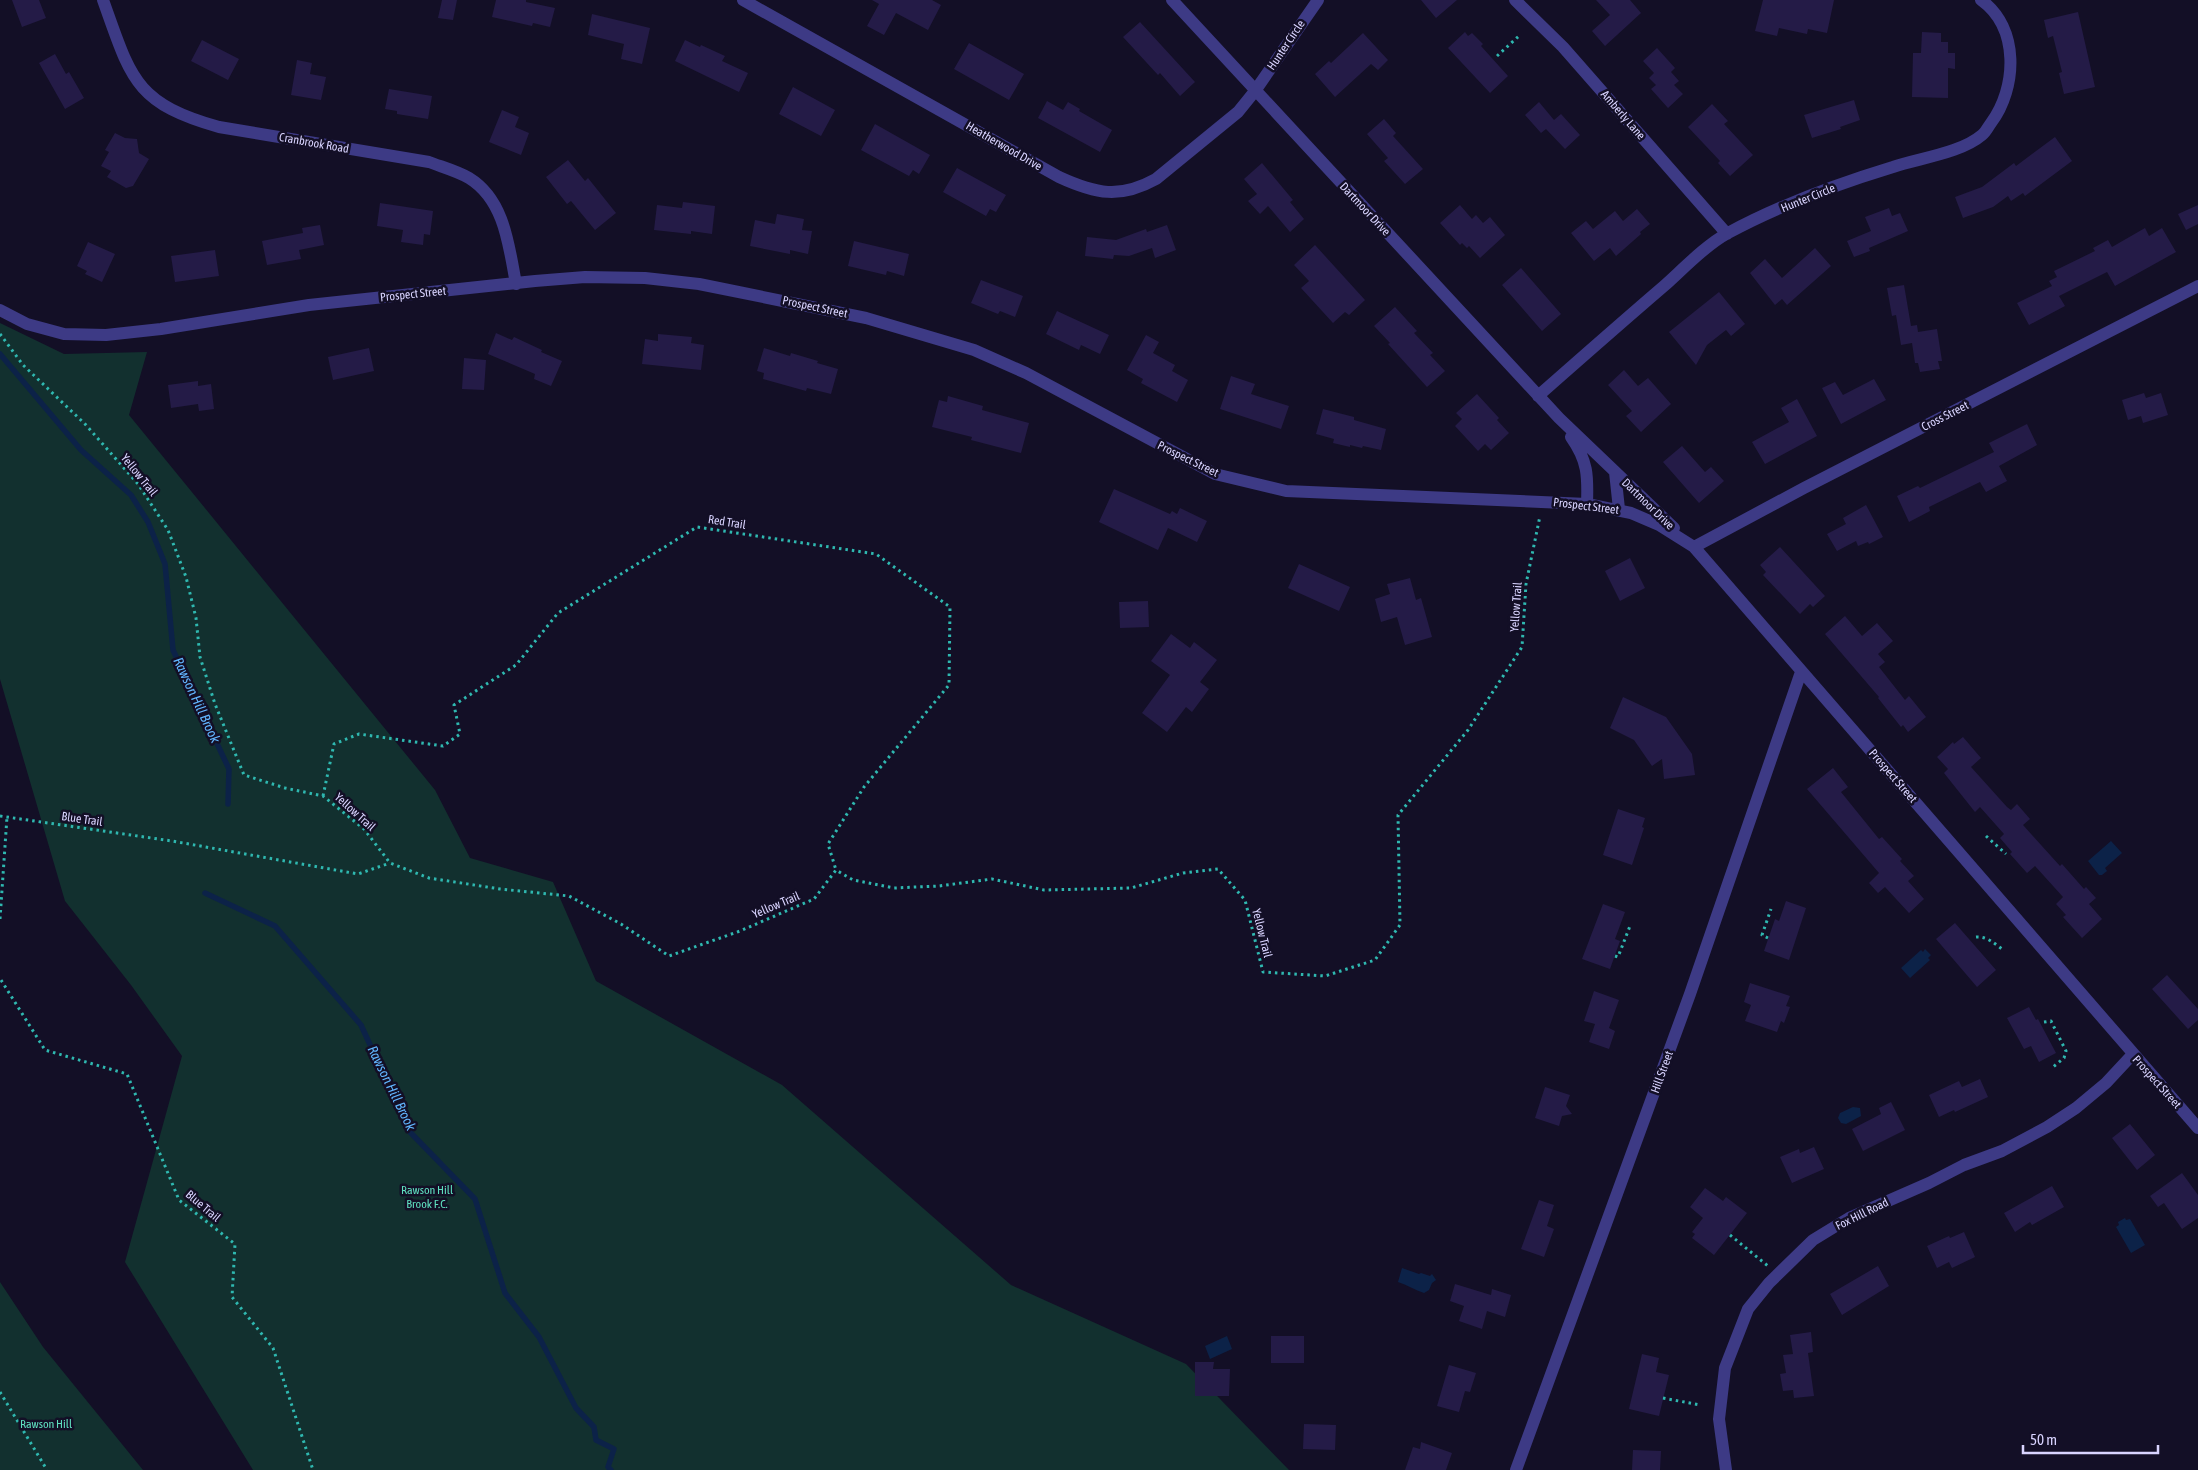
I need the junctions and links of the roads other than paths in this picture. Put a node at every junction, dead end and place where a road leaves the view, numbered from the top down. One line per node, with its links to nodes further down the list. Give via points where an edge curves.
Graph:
1 (104, 0): 9 (street, Cranbrook Road, via 124,56 137,81 145,92 168,109 219,127 429,162 473,181 487,194 502,220)
2 (743, 0): 7 (street, Heatherwood Drive, via 1059,177 1092,190 1122,192 1156,179 1238,112)
3 (1172, 0): 7 (street, Dartmoor Drive)
4 (1318, 0): 7 (street, Hunter Circle)
5 (1515, 0): 8 (street, Amberly Lane, via 1563,47)
6 (1981, 0): 8 (street, Hunter Circle, via 1998,19 2005,34 2011,69 2009,88 2000,111 1982,135 1966,144 1808,196)
7 (1255, 91): 12 (street, Dartmoor Drive)
8 (1726, 234): 12 (street, Hunter Circle)
9 (516, 284): 11 (street, Prospect Street, via 308,305 106,335 64,334 27,324); 15 (street, Prospect Street, via 585,277 645,278 718,287 866,318 982,354 1026,373 1215,474 1286,491)
10 (2198, 286): 17 (street, Cross Street)
11 (0, 310)
12 (1538, 396): 13 (street, Dartmoor Drive)
13 (1559, 418): 14 (street, Dartmoor Drive); 15 (street, Dartmoor Drive, via 1584,459 1588,477)
14 (1615, 472): 16 (street); 17 (street, Dartmoor Drive)
15 (1587, 504): 16 (street, Prospect Street)
16 (1619, 509): 17 (street, Prospect Street, via 1658,525)
17 (1694, 548): 18 (street, Prospect Street)
18 (1801, 672): 19 (street, Prospect Street); 21 (street, Hill Street, via 1690,994)
19 (2133, 1054): 20 (street, Prospect Street); 22 (street, Fox Hill Road, via 2106,1083 2047,1127 2002,1151 1849,1218 1813,1240 1769,1282 1748,1309 1725,1368 1720,1419)
20 (2198, 1128)
21 (1516, 1470)
22 (1726, 1470)

